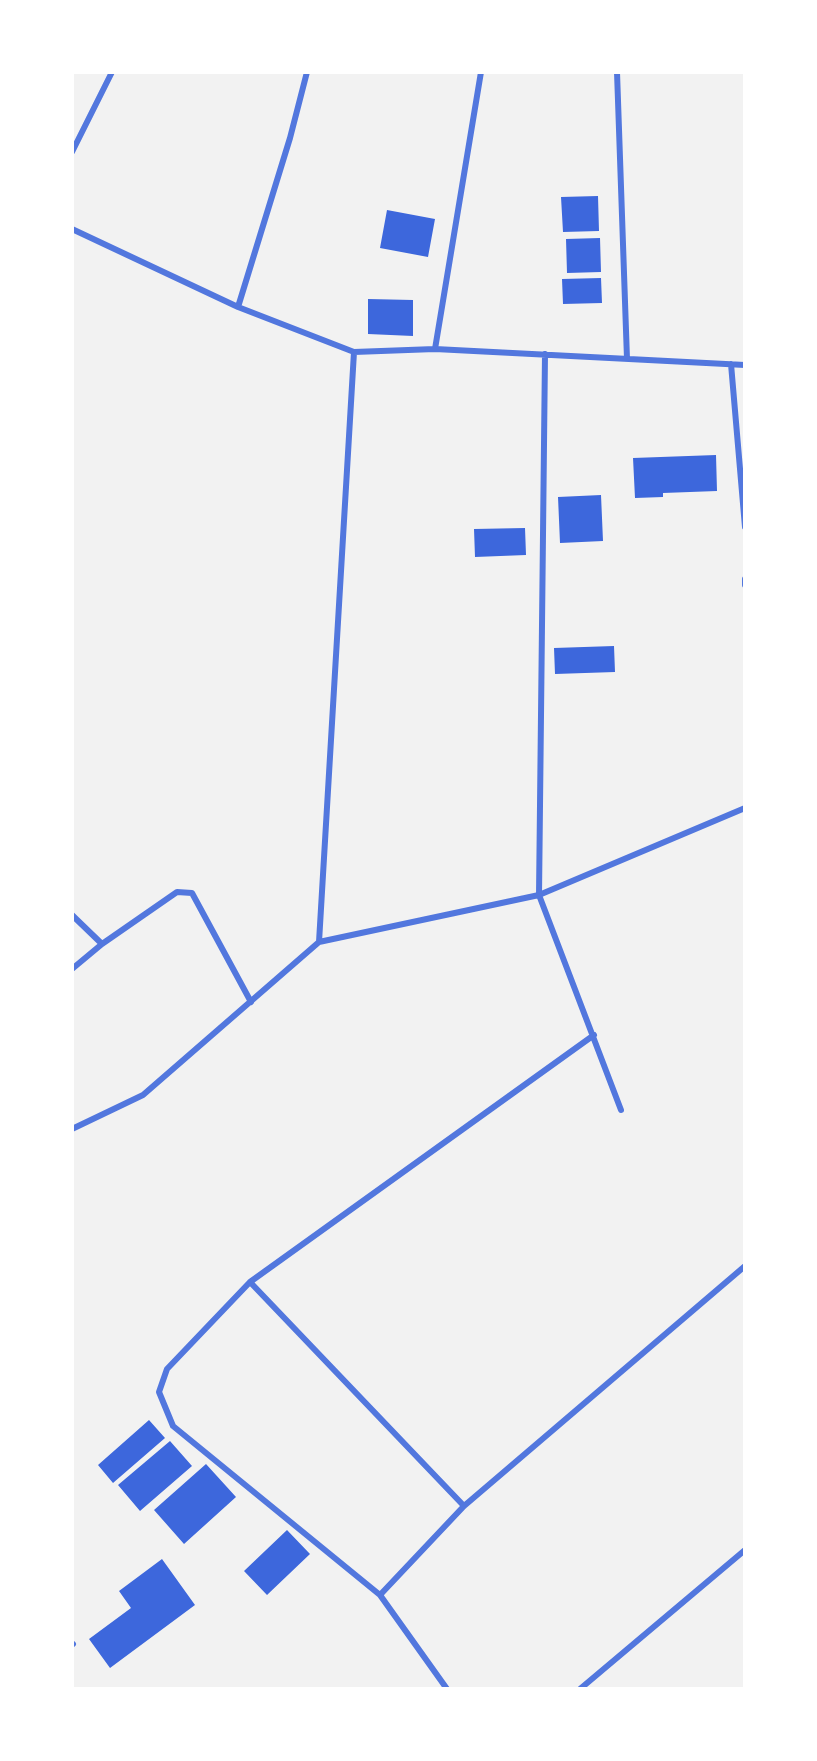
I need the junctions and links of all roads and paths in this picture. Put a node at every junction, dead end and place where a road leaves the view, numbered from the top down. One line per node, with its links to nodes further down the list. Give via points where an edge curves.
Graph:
1 (112, 72): 5 (street)
2 (308, 72): 7 (street)
3 (481, 72): 8 (street)
4 (617, 72): 11 (street)
5 (72, 152)
6 (72, 229): 7 (street)
7 (238, 307): 9 (street)
8 (435, 349): 9 (street); 10 (street)
9 (354, 352): 20 (street)
10 (545, 354): 11 (street); 18 (street)
11 (627, 359): 12 (street)
12 (731, 364): 13 (street); 14 (street)
13 (745, 365)
14 (745, 527)
15 (745, 579): 16 (street)
16 (745, 585)
17 (745, 808): 18 (street)
18 (539, 895): 20 (street); 24 (street)
19 (72, 915): 21 (street)
20 (319, 942): 23 (street)
21 (102, 944): 22 (street); 23 (street, via 177,892 192,893)
22 (72, 969)
23 (251, 1002): 26 (street, via 143,1095)
24 (594, 1035): 25 (street); 28 (street)
25 (621, 1110)
26 (72, 1129)
27 (745, 1266): 29 (street)
28 (250, 1281): 29 (street); 31 (street, via 167,1369 159,1392 173,1426)
29 (464, 1506): 31 (street)
30 (745, 1550): 33 (street)
31 (380, 1595): 32 (street)
32 (447, 1689)
33 (580, 1689)

